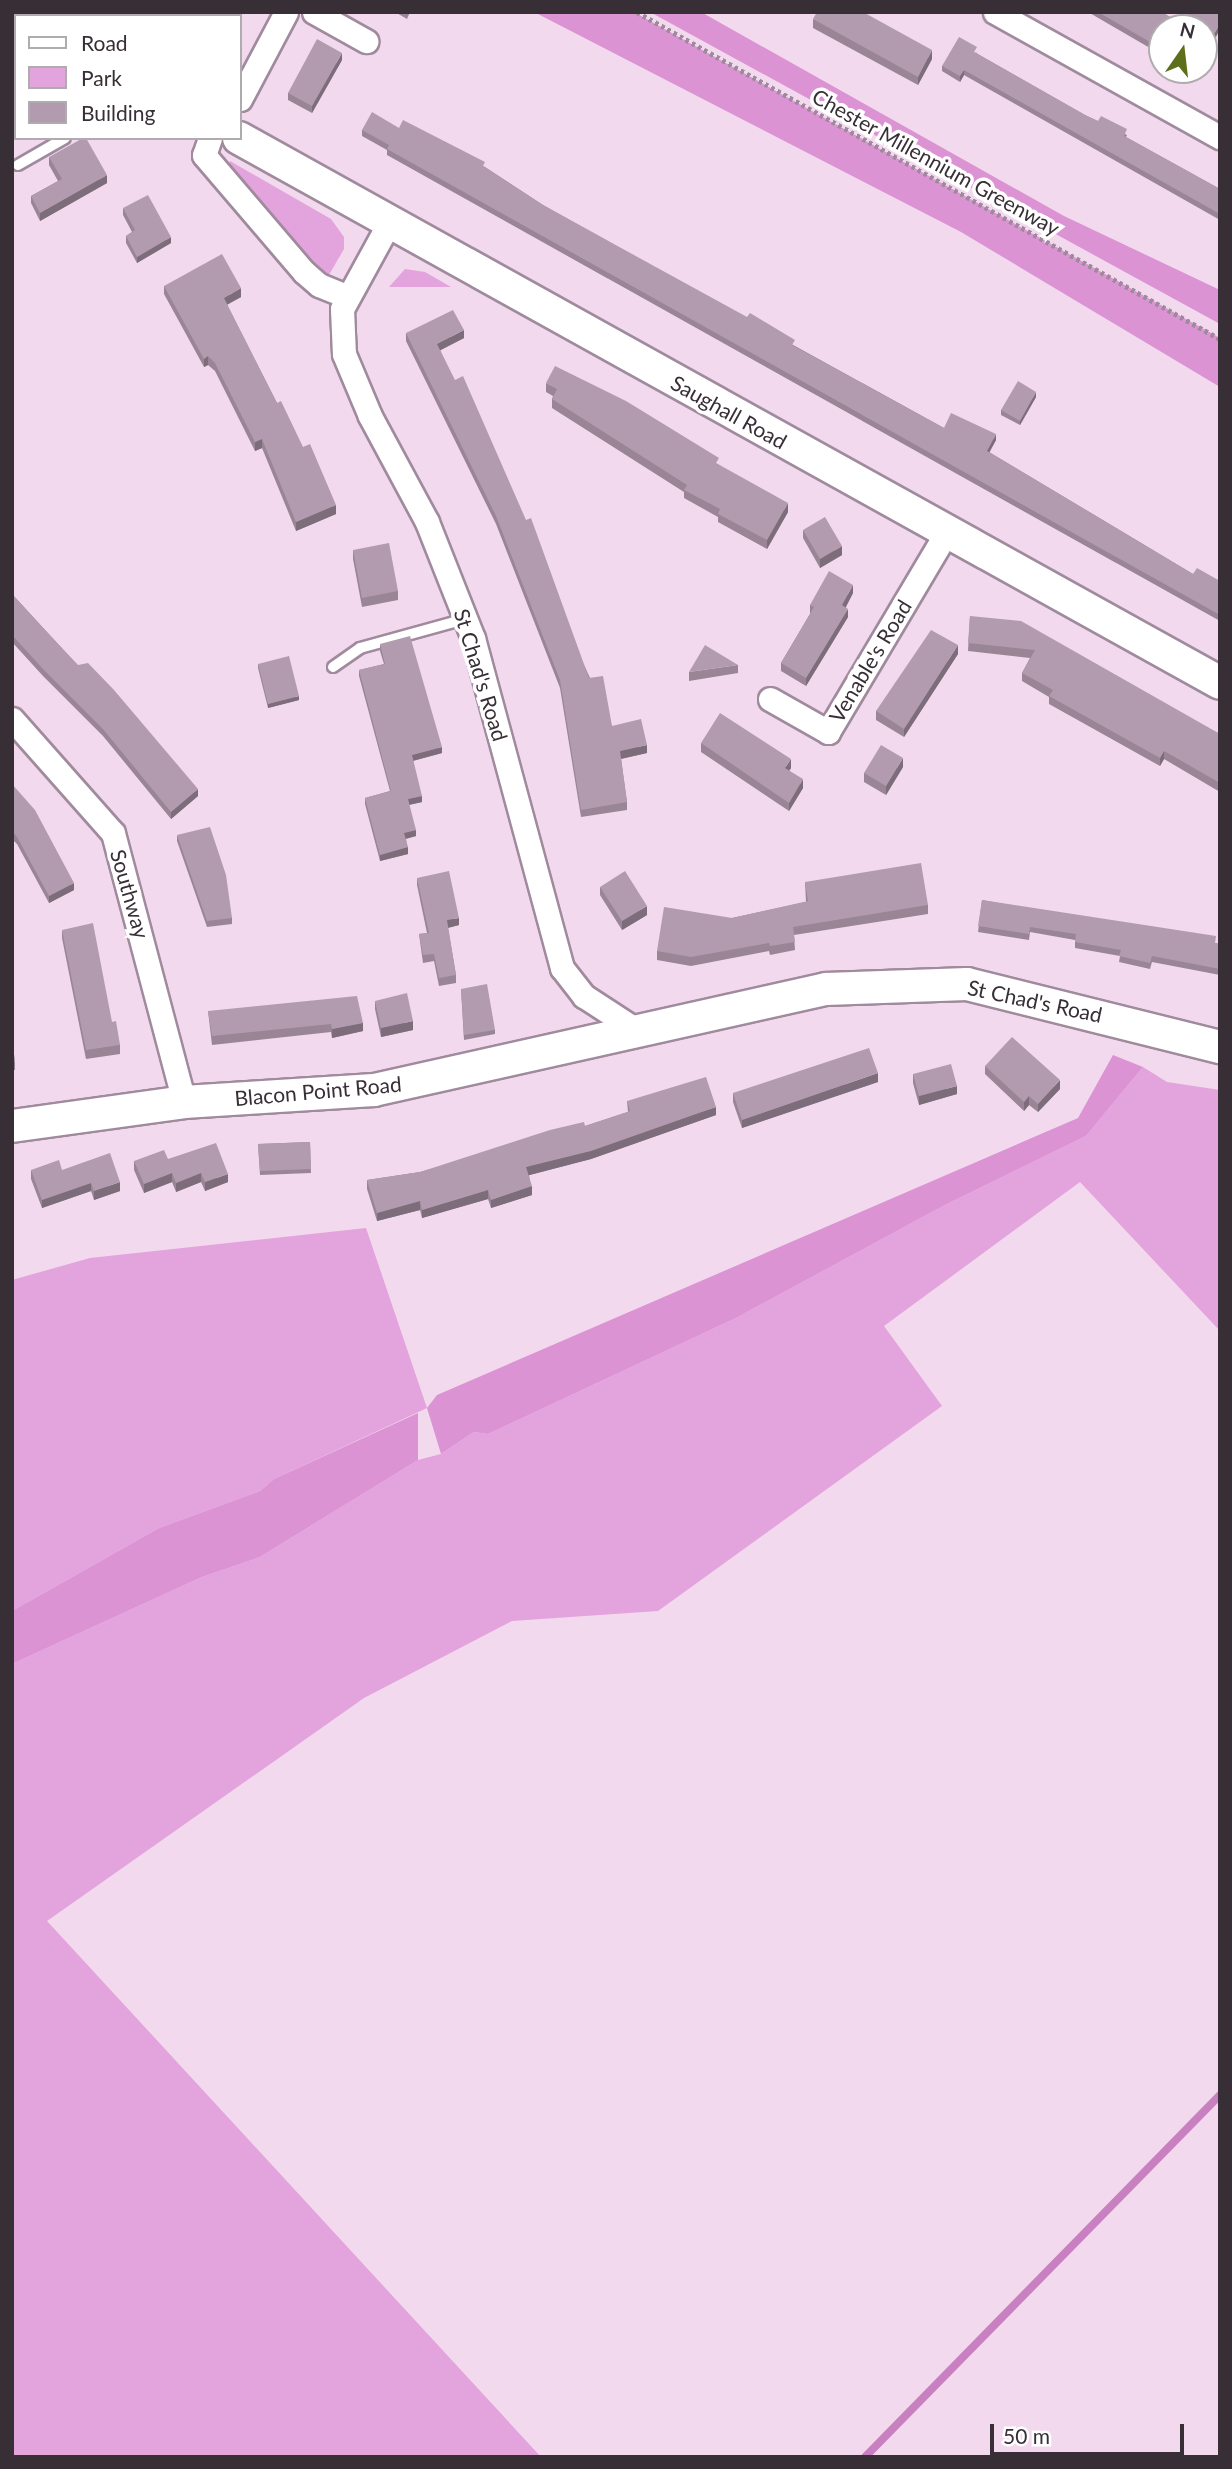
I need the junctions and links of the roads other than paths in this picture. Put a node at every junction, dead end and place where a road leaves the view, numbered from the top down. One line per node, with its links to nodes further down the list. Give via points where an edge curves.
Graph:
1 (286, 12): 5 (street)
2 (314, 12): 4 (street)
3 (995, 12): 6 (street)
4 (366, 41)
5 (242, 95)
6 (1218, 131)
7 (62, 140): 10 (lane)
8 (208, 140): 12 (street, via 204,155 304,272 319,285)
9 (242, 140): 11 (street, Saughall Road)
10 (18, 165)
11 (389, 223): 12 (street, St Chad's Road); 13 (street, Saughall Road)
12 (348, 297): 14 (street, St Chad's Road, via 342,309 344,354 370,416 428,522)
13 (946, 533): 16 (street, Saughall Road); 17 (street, Venable's Road, via 828,733)
14 (465, 619): 15 (lane, via 360,648); 19 (street, St Chad's Road, via 562,968 584,996)
15 (333, 667)
16 (1220, 683)
17 (770, 699)
18 (12, 719): 21 (street, Southway, via 113,833)
19 (631, 1036): 20 (street, St Chad's Road, via 826,989 967,984); 21 (street, Blacon Point Road, via 374,1090)
20 (1220, 1047)
21 (184, 1102): 22 (street, Blacon Point Road)
22 (12, 1126)

